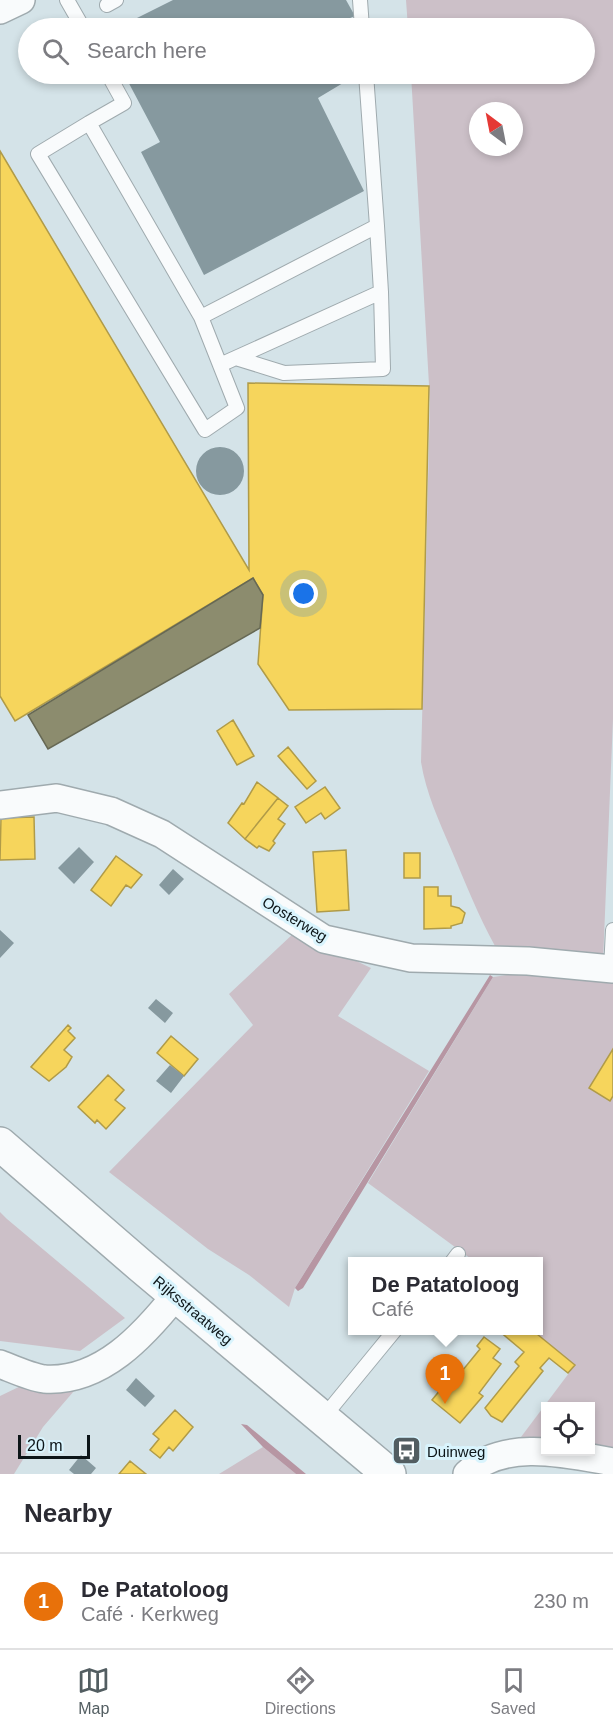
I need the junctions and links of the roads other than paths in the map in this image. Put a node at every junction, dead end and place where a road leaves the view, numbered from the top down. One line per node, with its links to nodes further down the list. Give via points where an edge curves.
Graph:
1 (21, 0): 4 (street)
2 (67, 0): 5 (lane)
3 (360, 0): 6 (lane)
4 (0, 10)
5 (77, 18)
6 (361, 18)
7 (114, 84): 9 (lane, via 124,103)
8 (367, 84): 10 (lane)
9 (89, 123): 12 (lane); 14 (lane, via 38,154 205,430 237,408)
10 (377, 226): 11 (lane); 12 (lane)
11 (381, 292): 13 (lane); 13 (lane, via 383,369 284,373)
12 (201, 317): 14 (lane)
13 (236, 358): 14 (lane)
14 (220, 365)
15 (0, 805): 17 (street, Oosterweg, via 57,798 111,811 162,834 324,939 411,958 528,961)
16 (613, 930): 17 (lane)
17 (612, 969)
18 (0, 1144): 19 (main road, Rijksstraatweg)
19 (177, 1295): 21 (street, via 118,1356 99,1366 43,1379); 22 (main road, Rijksstraatweg)
20 (391, 1335): 22 (lane)
21 (0, 1364)
22 (322, 1419): 24 (main road, Rijksstraatweg)
23 (612, 1460): 25 (street, via 511,1452 488,1458)
24 (389, 1474)
25 (467, 1474)

